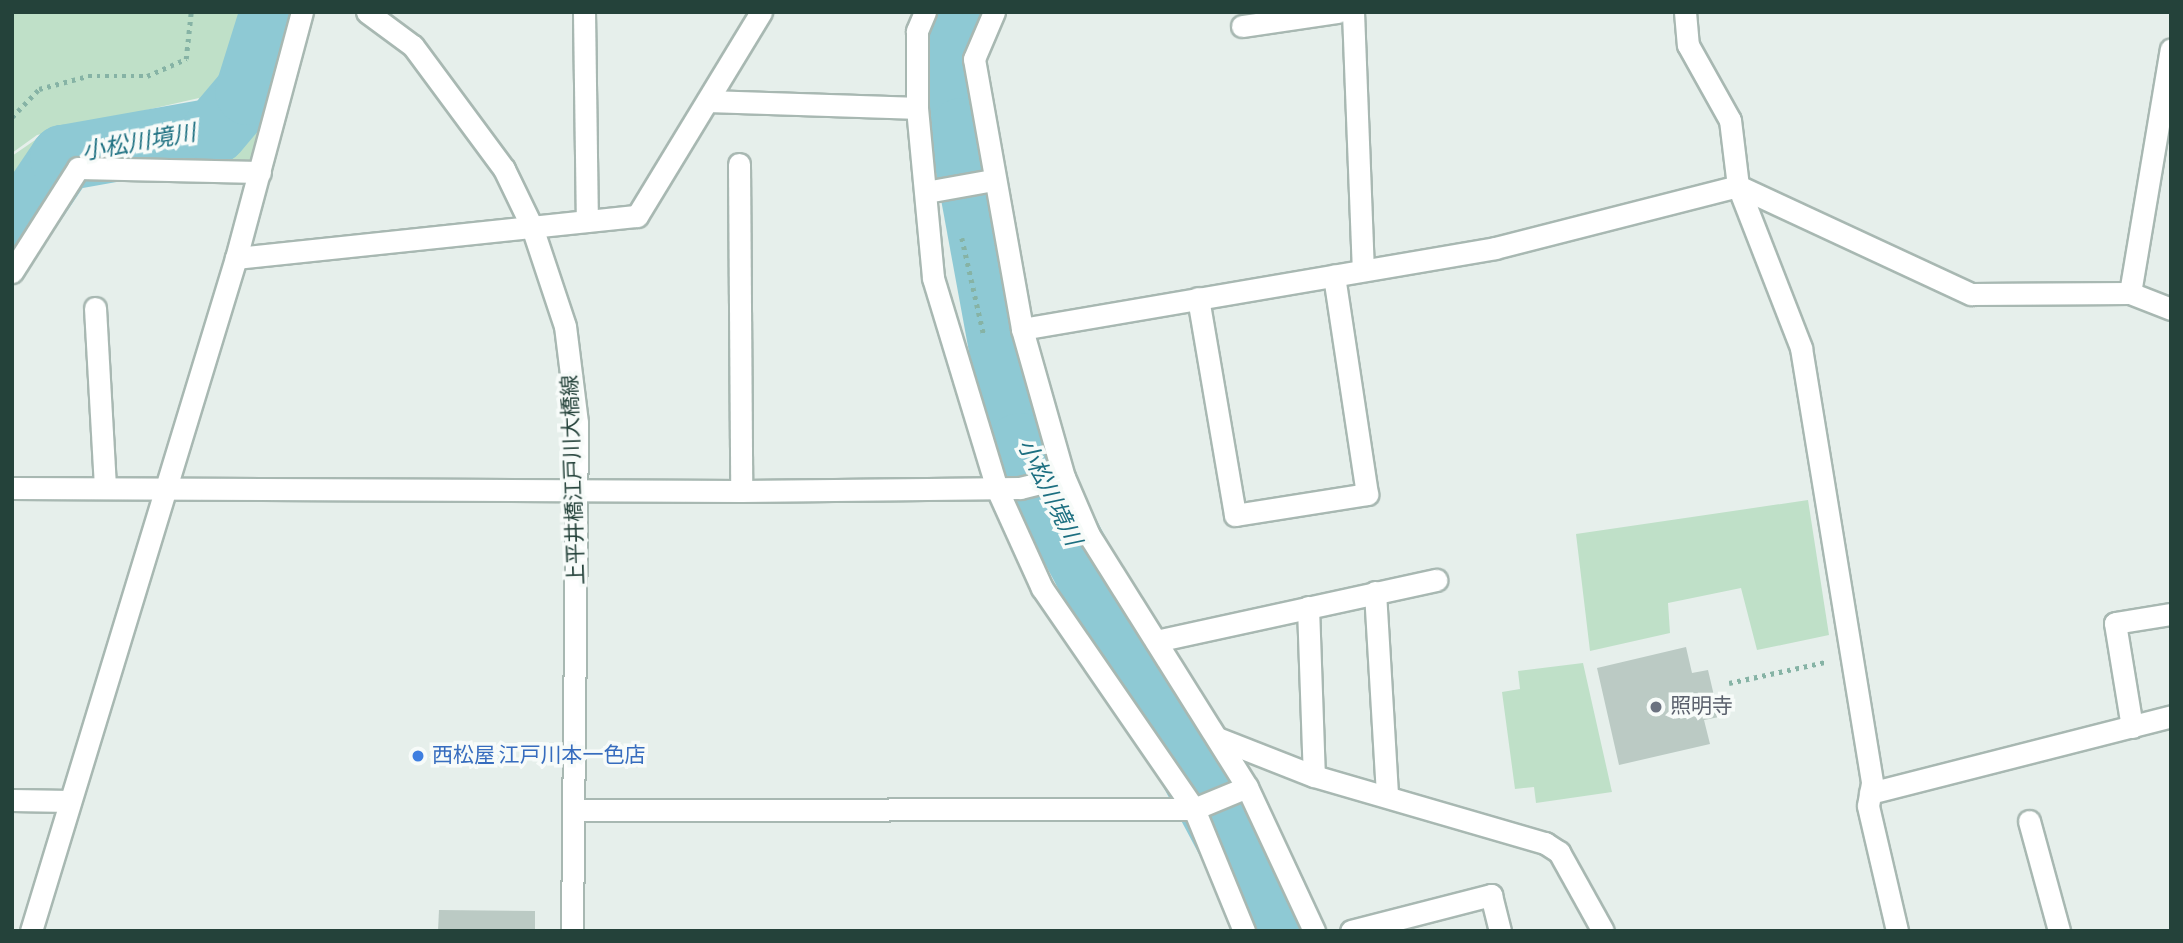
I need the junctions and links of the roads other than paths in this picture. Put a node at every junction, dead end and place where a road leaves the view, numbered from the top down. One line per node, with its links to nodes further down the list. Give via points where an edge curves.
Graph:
1 (302, 12): 15 (street)
2 (367, 12): 20 (street, 上平井橋江戸川大橋線, via 413,46 473,121)
3 (584, 12): 19 (street)
4 (761, 12): 12 (street)
5 (925, 12): 13 (street, via 917,31)
6 (994, 12): 16 (street, via 974,59)
7 (1338, 12): 10 (street)
8 (1353, 12): 22 (street)
9 (1685, 12): 17 (street, via 1688,44 1730,120)
10 (1242, 26)
11 (2171, 49): 25 (street)
12 (710, 101): 13 (street); 19 (street, via 637,216)
13 (918, 108): 18 (street)
14 (738, 164): 36 (street)
15 (260, 172): 21 (street); 23 (street, via 78,168)
16 (985, 181): 18 (street); 29 (street)
17 (1738, 186): 22 (street, via 1495,248); 25 (street, via 1971,294); 47 (street, via 1801,348)
18 (926, 192): 34 (street, via 945,332)
19 (587, 221): 20 (street)
20 (532, 227): 21 (street); 35 (street, 上平井橋江戸川大橋線, via 565,326)
21 (236, 258): 31 (street)
22 (1363, 270): 24 (street)
23 (12, 272)
24 (1334, 275): 26 (street); 26 (street, via 1367,494 1235,515)
25 (2130, 293): 28 (street)
26 (1198, 298): 29 (street)
27 (95, 308): 33 (street)
28 (2171, 309)
29 (1022, 328): 30 (street)
30 (1063, 477): 34 (street); 41 (street, via 1089,534)
31 (162, 487): 33 (street); 35 (street); 50 (street)
32 (12, 488): 33 (street)
33 (105, 488)
34 (997, 489): 36 (street); 51 (street, via 1042,588)
35 (577, 490): 36 (street); 52 (street, 上平井橋江戸川大橋線)
36 (741, 491)
37 (1436, 580): 38 (street)
38 (1375, 592): 39 (street); 48 (street)
39 (1308, 607): 41 (street); 45 (street)
40 (2171, 614): 43 (street, via 2115,623)
41 (1156, 640): 44 (street)
42 (2171, 716): 43 (street)
43 (2132, 727): 47 (street)
44 (1220, 739): 45 (street); 46 (street)
45 (1314, 776): 48 (street)
46 (1241, 790): 51 (street); 57 (street)
47 (1870, 793): 61 (street)
48 (1387, 795): 60 (street, via 1545,843 1559,852)
49 (12, 800): 50 (street)
50 (70, 801): 54 (street)
51 (1200, 807): 52 (street); 56 (street)
52 (575, 810): 55 (street, 上平井橋江戸川大橋線)
53 (2029, 821): 62 (street)
54 (31, 931)
55 (572, 931)
56 (1244, 931)
57 (1314, 931)
58 (1352, 931): 59 (street, via 1491,895)
59 (1500, 931)
60 (1603, 931)
61 (1898, 931)
62 (2059, 931)

